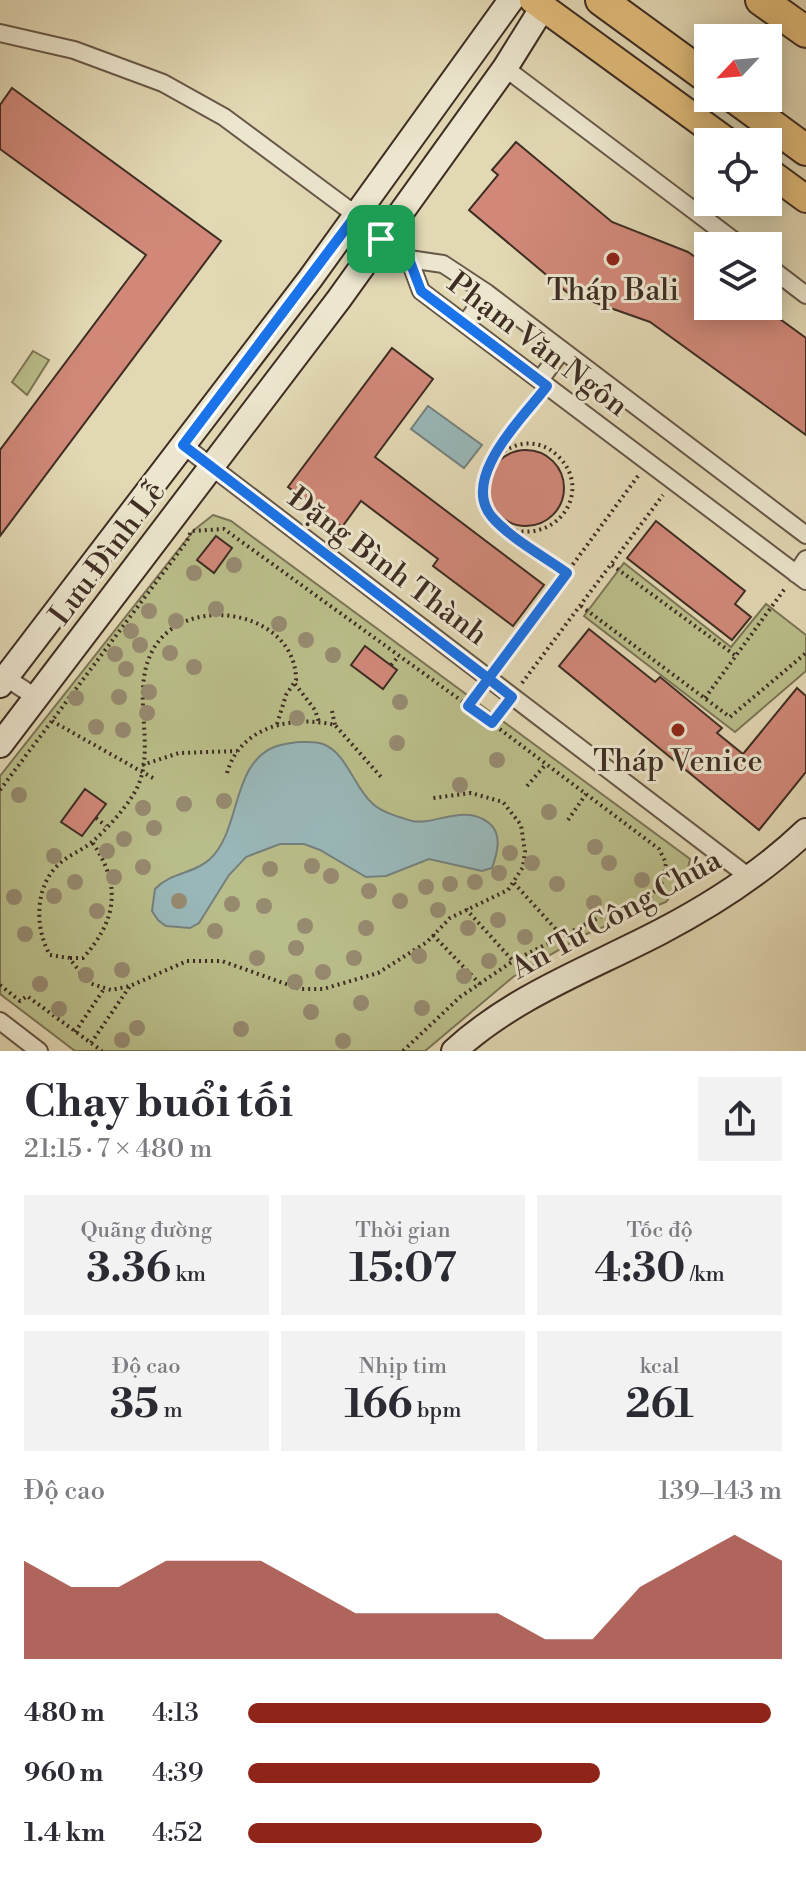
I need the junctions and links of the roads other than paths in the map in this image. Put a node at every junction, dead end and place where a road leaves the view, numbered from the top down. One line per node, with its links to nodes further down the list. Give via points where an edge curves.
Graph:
1 (511, 0): 14 (street, Lưu Đình Lễ)
2 (601, 0): 8 (highway)
3 (761, 0): 5 (highway)
4 (538, 4): 7 (street, Lưu Đình Lễ); 10 (main road)
5 (806, 32)
6 (2, 37): 14 (street, via 74,50 163,83 224,117)
7 (505, 68): 15 (street); 16 (street, Lưu Đình Lễ)
8 (694, 68)
9 (754, 112): 11 (highway)
10 (709, 128)
11 (806, 150)
12 (782, 181): 13 (main road)
13 (806, 199)
14 (356, 215): 16 (street); 24 (street, Lưu Đình Lễ)
15 (722, 232)
16 (381, 239): 17 (street); 25 (street, Lưu Đình Lễ)
17 (409, 259): 19 (street, Phạm Văn Ngôn, via 443,264); 21 (street, Phạm Văn Ngôn, via 421,291)
18 (782, 277): 20 (street)
19 (487, 293): 21 (street); 22 (street, Phạm Văn Ngôn)
20 (806, 295)
21 (465, 324): 23 (street, Phạm Văn Ngôn)
22 (562, 350): 23 (street); 26 (street, Phạm Văn Ngôn)
23 (544, 383): 28 (street, Phạm Văn Ngôn)
24 (183, 445): 25 (street, Đặng Bình Thành); 29 (street, Lưu Đình Lễ)
25 (211, 467): 30 (street, Lưu Đình Lễ); 33 (street, Đặng Bình Thành)
26 (806, 535)
27 (806, 559): 28 (street)
28 (801, 577)
29 (2, 679): 30 (street)
30 (37, 698): 31 (street, Lưu Đình Lễ)
31 (0, 745)
32 (806, 831): 33 (street, An Tư Công Chúa)
33 (749, 877): 36 (street, An Tư Công Chúa, via 662,932 544,987)
34 (0, 1021): 35 (street)
35 (39, 1051)
36 (454, 1051)

